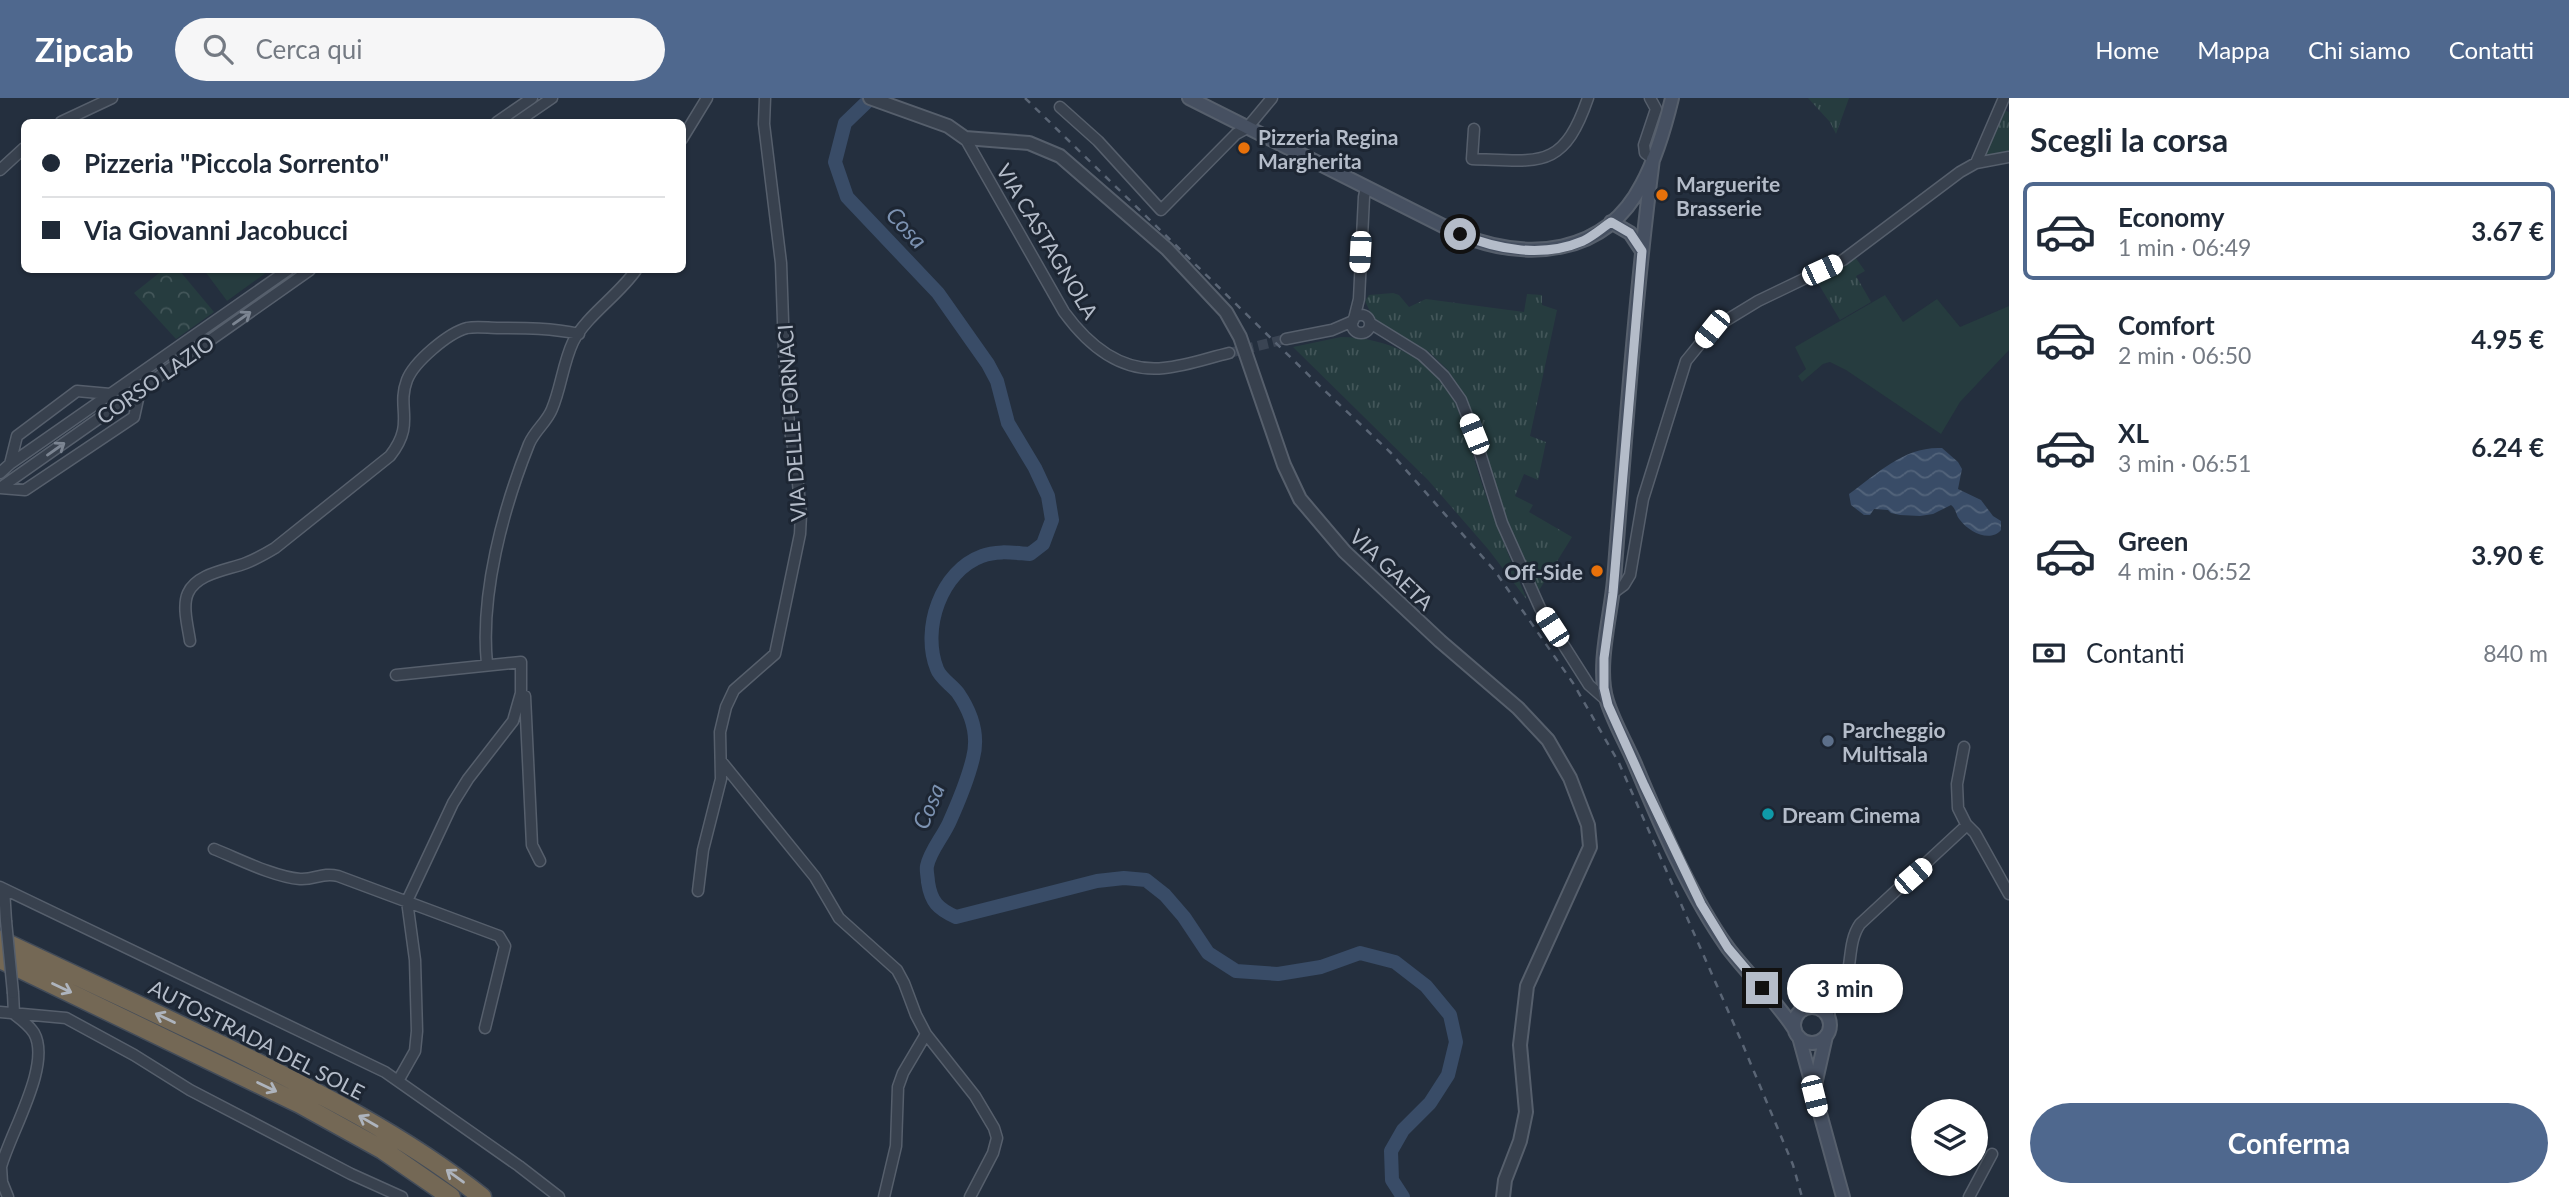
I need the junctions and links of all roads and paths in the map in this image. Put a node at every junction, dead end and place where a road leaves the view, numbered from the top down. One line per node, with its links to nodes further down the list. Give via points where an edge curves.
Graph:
1 (112, 98): 14 (street)
2 (532, 98): 15 (street)
3 (552, 98): 16 (street)
4 (706, 98): 19 (street)
5 (765, 98): 50 (street, VIA DELLE FORNACI, via 800,534 775,653 734,690 720,732)
6 (870, 98): 20 (street, VIA GAETA, via 948,126)
7 (1189, 98): 17 (main road)
8 (1272, 98): 17 (street)
9 (1588, 98): 18 (street, via 1564,146 1543,158 1472,159)
10 (1650, 98): 23 (street, via 1656,109 1644,145)
11 (1672, 98): 23 (main road)
12 (2004, 98): 24 (street)
13 (1060, 107): 17 (street, via 1161,210)
14 (67, 119)
15 (501, 119)
16 (521, 119)
17 (1247, 128): 26 (main road)
18 (1474, 129)
19 (686, 132)
20 (965, 138): 37 (street, VIA CASTAGNOLA, via 1081,336 1107,357 1135,367 1163,369); 80 (street, VIA GAETA, via 1029,143 1060,156 1204,287 1240,337 1300,499 1345,552 1518,708 1548,740 1570,778 1588,825 1590,847 1527,986 1520,1045 1526,1112)
21 (21, 151): 25 (street)
22 (2009, 157): 24 (street)
23 (1653, 159): 27 (main road); 28 (main road)
24 (1976, 163): 43 (street, via 1843,260 1712,329 1686,361 1643,499 1630,575)
25 (0, 170)
26 (1366, 188): 29 (main road, via 1487,245 1525,251 1582,241); 34 (street)
27 (1629, 203): 28 (main road, via 1640,206); 29 (main road)
28 (1646, 216): 30 (main road)
29 (1611, 222): 30 (main road, via 1630,233)
30 (1642, 251): 43 (main road)
31 (284, 273): 39 (street, CORSO LAZIO)
32 (306, 273): 38 (street, CORSO LAZIO, one-way to 32)
33 (634, 273): 35 (street)
34 (1361, 324): 36 (street); 48 (street, via 1422,355 1461,400 1502,523 1540,608 1589,685)
35 (579, 334): 44 (street, via 478,327 466,328 440,344 406,382 404,431 390,456 275,548 194,586 186,604); 45 (street, via 551,412 529,444 502,528 491,578)
36 (1286, 339)
37 (1228, 353)
38 (140, 390): 42 (street, CORSO LAZIO, one-way to 38); 42 (street, via 134,417 25,491)
39 (110, 394): 40 (street, CORSO LAZIO); 40 (street, via 77,391 17,436)
40 (10, 464): 41 (street, CORSO LAZIO)
41 (0, 473)
42 (0, 488)
43 (1613, 593): 48 (main road, via 1604,667)
44 (190, 641)
45 (487, 664): 46 (street); 47 (street, via 521,662)
46 (396, 675)
47 (521, 689): 53 (street, via 525,695 532,845); 57 (street, via 513,721 453,803)
48 (1606, 700): 61 (main road, via 1701,904 1728,948)
49 (1964, 747): 51 (street, via 1956,796)
50 (719, 758): 55 (street, VIA DELLE FORNACI, via 721,779); 68 (street, via 815,877 839,918 897,970)
51 (1967, 825): 56 (street); 60 (street, via 1860,924 1852,935)
52 (214, 849): 57 (street, via 288,877 312,878 326,873)
53 (540, 862)
54 (2, 888): 64 (street, bridge); 70 (street)
55 (698, 891)
56 (2009, 894)
57 (407, 901): 66 (street, via 503,940); 70 (street, via 417,1031 415,1051)
58 (0, 940): 76 (highway, AUTOSTRADA DEL SOLE, one-way to 58, via 427,1156 351,1110)
59 (0, 960): 75 (highway, AUTOSTRADA DEL SOLE, one-way to 75, via 300,1104 383,1150)
60 (1847, 978): 62 (street, via 1836,992); 65 (street, via 1830,1003)
61 (1762, 988): 62 (main road, via 1789,1004); 67 (main road)
62 (1809, 1008): 65 (main road, via 1823,1011); 67 (main road, via 1795,1020)
63 (0, 1012): 64 (street)
64 (14, 1014): 73 (street, via 36,1035 38,1074 1,1167); 74 (street, via 66,1018 190,1090)
65 (1829, 1020): 69 (main road)
66 (485, 1028)
67 (1797, 1033): 69 (main road, via 1813,1043); 71 (main road)
68 (926, 1034): 78 (street, via 898,1087 896,1146); 79 (street, via 975,1096 997,1138)
69 (1826, 1036): 71 (main road)
70 (398, 1081): 77 (street)
71 (1814, 1096): 81 (main road)
72 (1992, 1154): 82 (street)
73 (8, 1197)
74 (402, 1197)
75 (451, 1197)
76 (482, 1197)
77 (559, 1197)
78 (884, 1197)
79 (970, 1197)
80 (1503, 1197)
81 (1843, 1197)
82 (1969, 1197)

